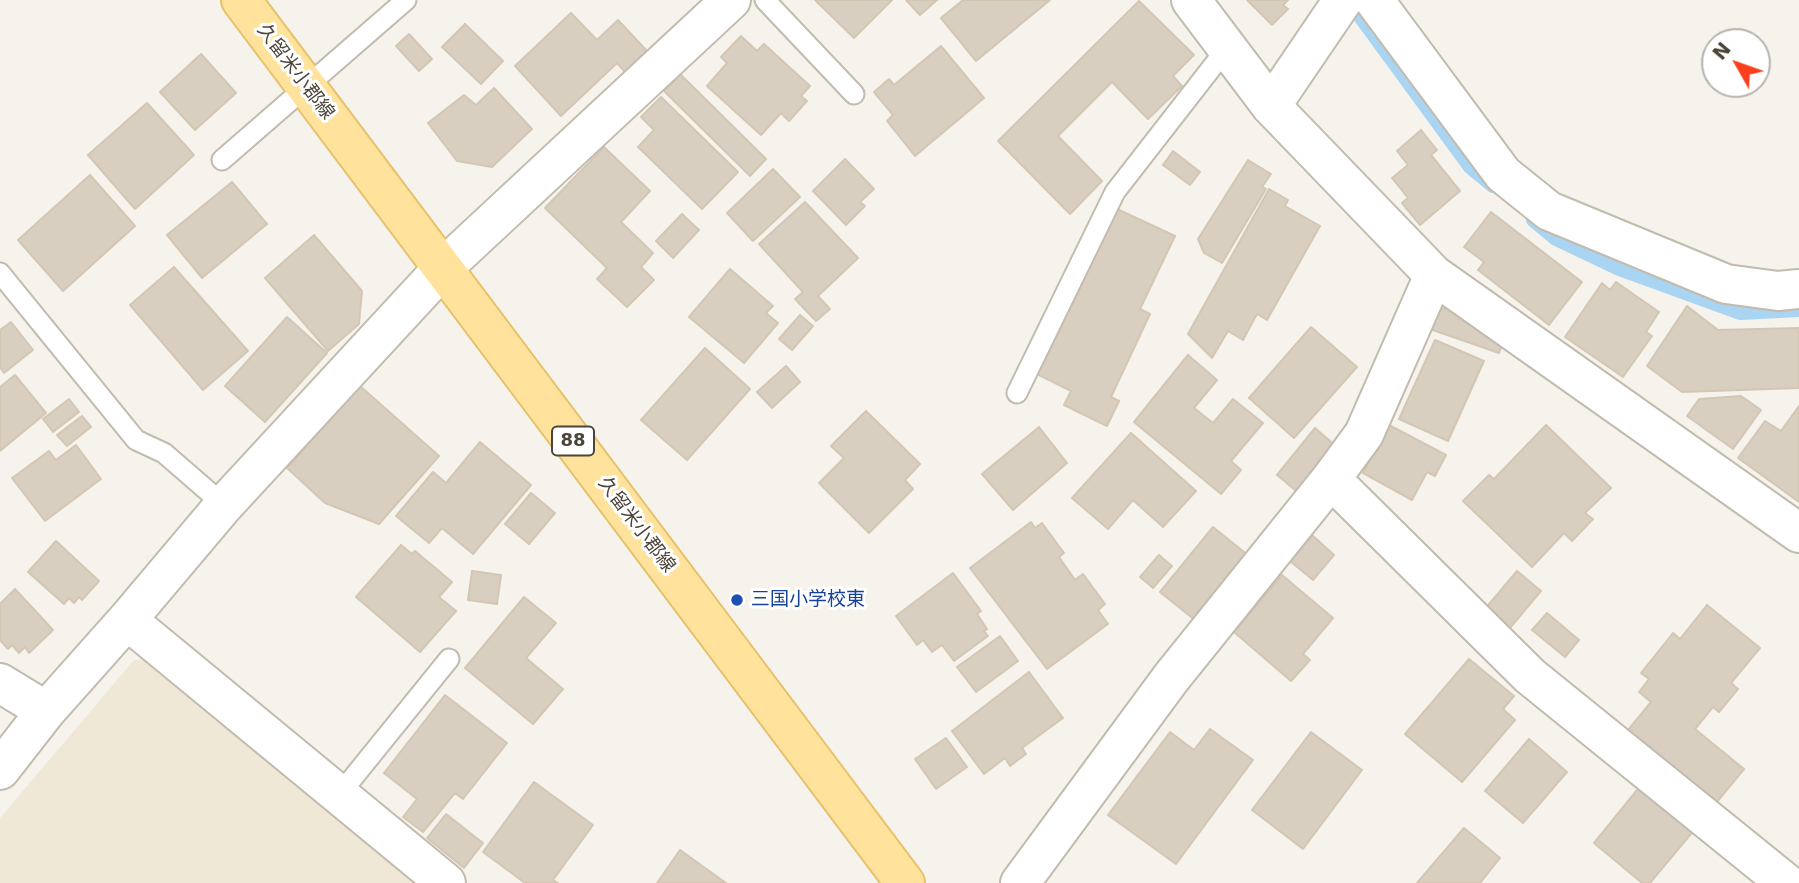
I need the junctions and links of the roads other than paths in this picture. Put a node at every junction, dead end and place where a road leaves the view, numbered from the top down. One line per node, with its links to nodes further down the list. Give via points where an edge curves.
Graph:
1 (240, 0): 9 (main road, 久留米小郡線 / 88)
2 (406, 0): 9 (lane)
3 (731, 0): 13 (street)
4 (765, 0): 10 (lane)
5 (1191, 0): 8 (street)
6 (1343, 0): 11 (street)
7 (1374, 0): 16 (street, via 1503,174 1549,211 1726,284)
8 (1227, 48): 11 (street); 17 (lane, via 1115,192)
9 (306, 87): 12 (lane); 13 (main road, 久留米小郡線 / 88)
10 (854, 94)
11 (1271, 106): 15 (street)
12 (222, 160)
13 (443, 268): 19 (street); 29 (main road, 久留米小郡線 / 88)
14 (0, 273): 19 (lane, via 136,440 164,453)
15 (1434, 275): 18 (street, via 1364,434); 20 (street)
16 (1799, 289)
17 (1017, 393)
18 (1331, 479): 27 (street, via 1171,678); 30 (street, via 1530,676)
19 (223, 505): 21 (street)
20 (1799, 533)
21 (127, 620): 24 (street); 26 (street)
22 (449, 659): 26 (lane)
23 (0, 683): 24 (street)
24 (46, 711): 25 (street)
25 (0, 769)
26 (339, 795): 28 (street)
27 (1022, 882)
28 (446, 883)
29 (905, 883)
30 (1786, 883)

